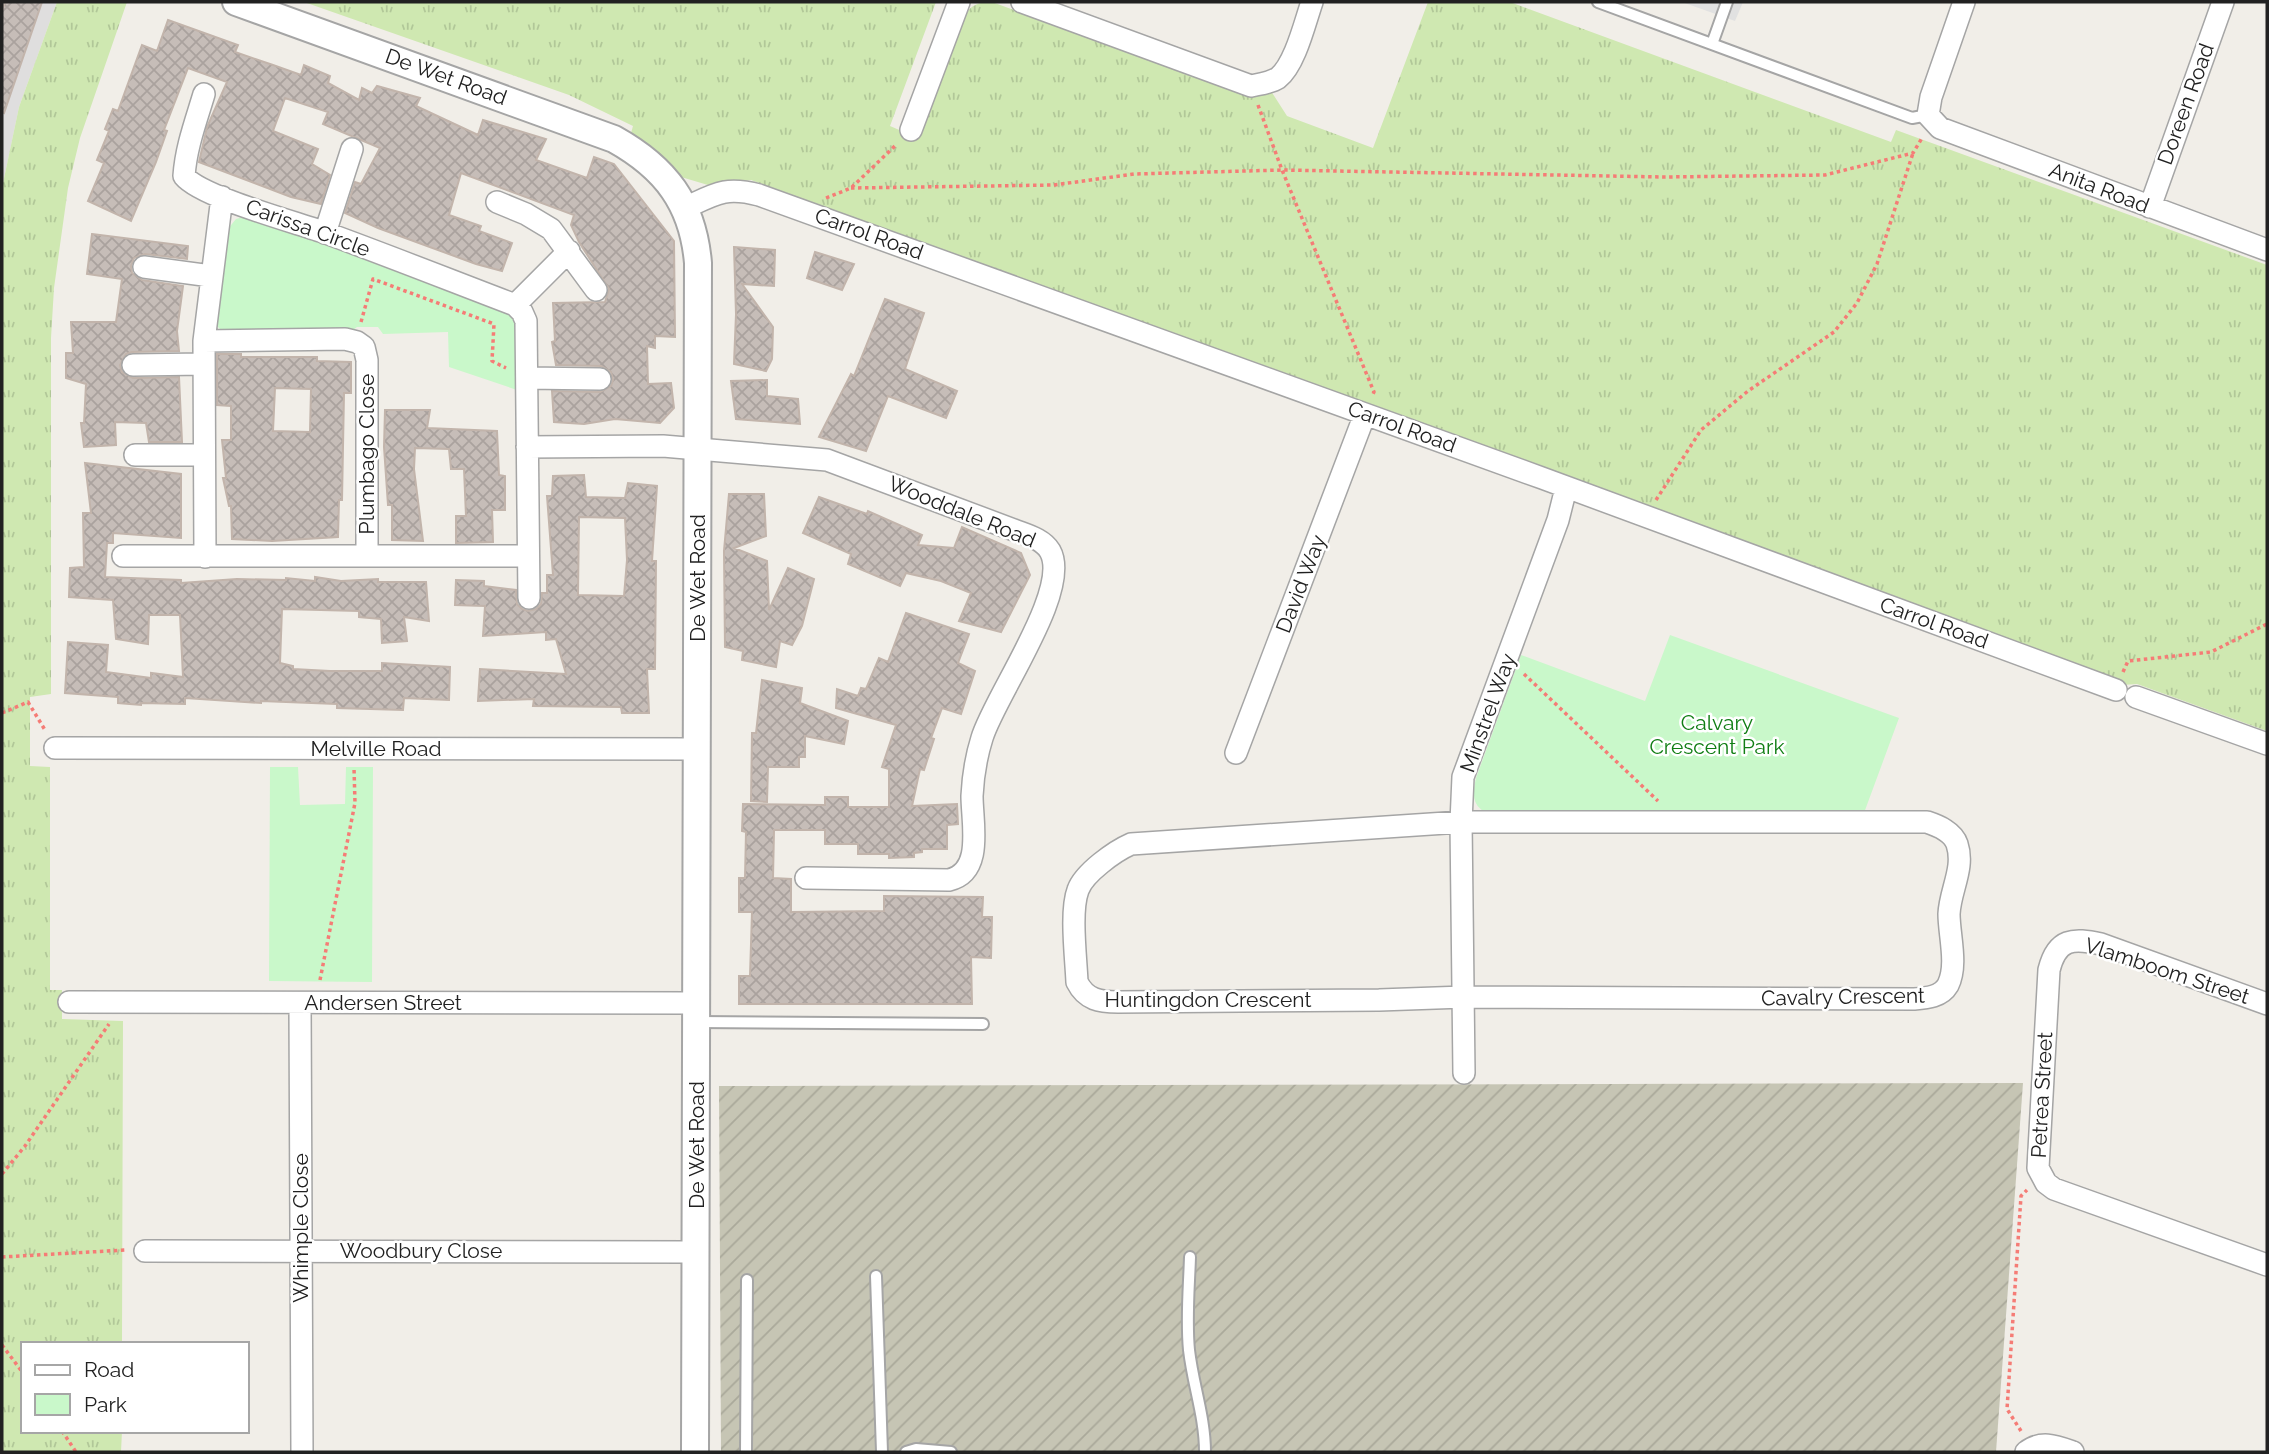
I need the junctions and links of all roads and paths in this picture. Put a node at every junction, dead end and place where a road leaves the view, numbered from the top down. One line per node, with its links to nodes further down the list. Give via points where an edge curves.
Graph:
1 (236, 2): 21 (street, De Wet Road, via 596,131 651,163)
2 (960, 2): 13 (street)
3 (1021, 2): 10 (street)
4 (1312, 2): 10 (street, via 1289,65 1272,82)
5 (1598, 2): 9 (lane)
6 (1727, 2): 9 (lane)
7 (1964, 2): 12 (street, via 1931,97)
8 (2223, 2): 20 (street, Doreen Road)
9 (1712, 44): 12 (lane, via 1912,118)
10 (1251, 86): 16 (path)
11 (204, 94): 18 (street, via 184,176 189,183)
12 (1930, 118): 15 (path); 20 (street, Anita Road, via 1949,132)
13 (911, 130): 17 (path)
14 (352, 149): 23 (street)
15 (1913, 153): 16 (path, via 1825,176); 42 (path, via 1877,264 1857,303 1834,332 1748,391 1701,430)
16 (1282, 170): 17 (path, via 1134,174 1055,185); 36 (path, via 1374,391)
17 (851, 188): 22 (path)
18 (222, 197): 23 (street, Carissa Circle); 27 (street, Carissa Circle)
19 (497, 202): 25 (street, via 542,222)
20 (2150, 207): 24 (street, Anita Road)
21 (685, 208): 22 (street, Carrol Road, via 730,190); 38 (street, De Wet Road, via 698,263)
22 (799, 209): 36 (street, Carrol Road)
23 (325, 233): 29 (street, Carissa Circle)
24 (2267, 250)
25 (569, 251): 28 (street); 29 (street)
26 (144, 267): 27 (street)
27 (211, 276): 31 (street, Carissa Circle)
28 (596, 290)
29 (515, 305): 34 (street, via 526,321)
30 (351, 340): 31 (street); 34 (path, via 365,316 373,279 494,324 492,361); 43 (street, Plumbago Close, via 364,347 367,360)
31 (204, 341): 32 (street, Carissa Circle)
32 (204, 364): 33 (street); 40 (street, Carissa Circle)
33 (134, 365)
34 (527, 378): 35 (street); 37 (street)
35 (600, 379)
36 (1366, 414): 41 (street, Carrol Road); 56 (street, David Way)
37 (527, 447): 38 (street); 46 (street)
38 (698, 449): 55 (street, De Wet Road); 59 (street, Wooddale Road, via 844,465 1038,539 1054,561 1050,593 976,757 972,856 967,870 956,878 931,881)
39 (135, 454): 40 (street)
40 (204, 454): 45 (street, Carissa Circle)
41 (1566, 488): 42 (street, Carrol Road); 58 (street, Minstrel Way, via 1463,777)
42 (1646, 518): 50 (street, Carrol Road)
43 (367, 555): 45 (street); 46 (street)
44 (123, 556): 45 (street)
45 (205, 556)
46 (528, 556): 47 (street)
47 (529, 598)
48 (2267, 624): 50 (path, via 2211,652 2128,661)
49 (1517, 667): 57 (path)
50 (2126, 694): 52 (street, Carrol Road)
51 (2, 713): 53 (path, via 28,702)
52 (2267, 744)
53 (55, 748): 54 (street, Melville Road)
54 (354, 749): 55 (street, Melville Road); 64 (path, via 355,803 320,980)
55 (698, 749): 66 (street, De Wet Road)
56 (1236, 753)
57 (1661, 803)
58 (1461, 822): 61 (street, Minstrel Way); 61 (street, Huntingdon Crescent, via 1131,844 1081,883 1075,912 1077,982 1082,992 1097,1001); 61 (street, Cavalry Crescent, via 1927,822 1938,825 1956,842 1959,866 1949,913 1952,971 1949,984 1931,998)
59 (806, 878)
60 (2066, 942): 65 (street, Vlamboom Street, via 2101,944); 70 (street, Petrea Street, via 2049,970)
61 (1464, 997): 68 (street, Minstrel Way)
62 (69, 1003): 63 (street, Andersen Street)
63 (118, 1003): 64 (street, Andersen Street); 69 (path, via 111,1021)
64 (310, 1003): 66 (street, Andersen Street); 72 (street, Whimple Close)
65 (2267, 1004)
66 (697, 1013): 67 (lane); 73 (street, De Wet Road)
67 (983, 1024)
68 (1464, 1073)
69 (2, 1174)
70 (2040, 1175): 76 (street, Petrea Street, via 2054,1189); 82 (path, via 2021,1196 2007,1409)
71 (145, 1251): 72 (street, Woodbury Close); 74 (path)
72 (300, 1251): 73 (street, Woodbury Close); 84 (street, Whimple Close)
73 (696, 1252): 85 (street, De Wet Road)
74 (2, 1257)
75 (1190, 1257): 90 (lane, via 1187,1331)
76 (2267, 1265)
77 (876, 1276): 87 (lane)
78 (747, 1280): 86 (lane)
79 (2, 1345): 80 (path)
80 (21, 1370)
81 (63, 1433): 83 (path)
82 (2029, 1450): 91 (street, via 2047,1444)
83 (76, 1452)
84 (302, 1452)
85 (695, 1452)
86 (746, 1452)
87 (882, 1452)
88 (906, 1452): 89 (lane)
89 (951, 1452)
90 (1205, 1452)
91 (2073, 1452)

